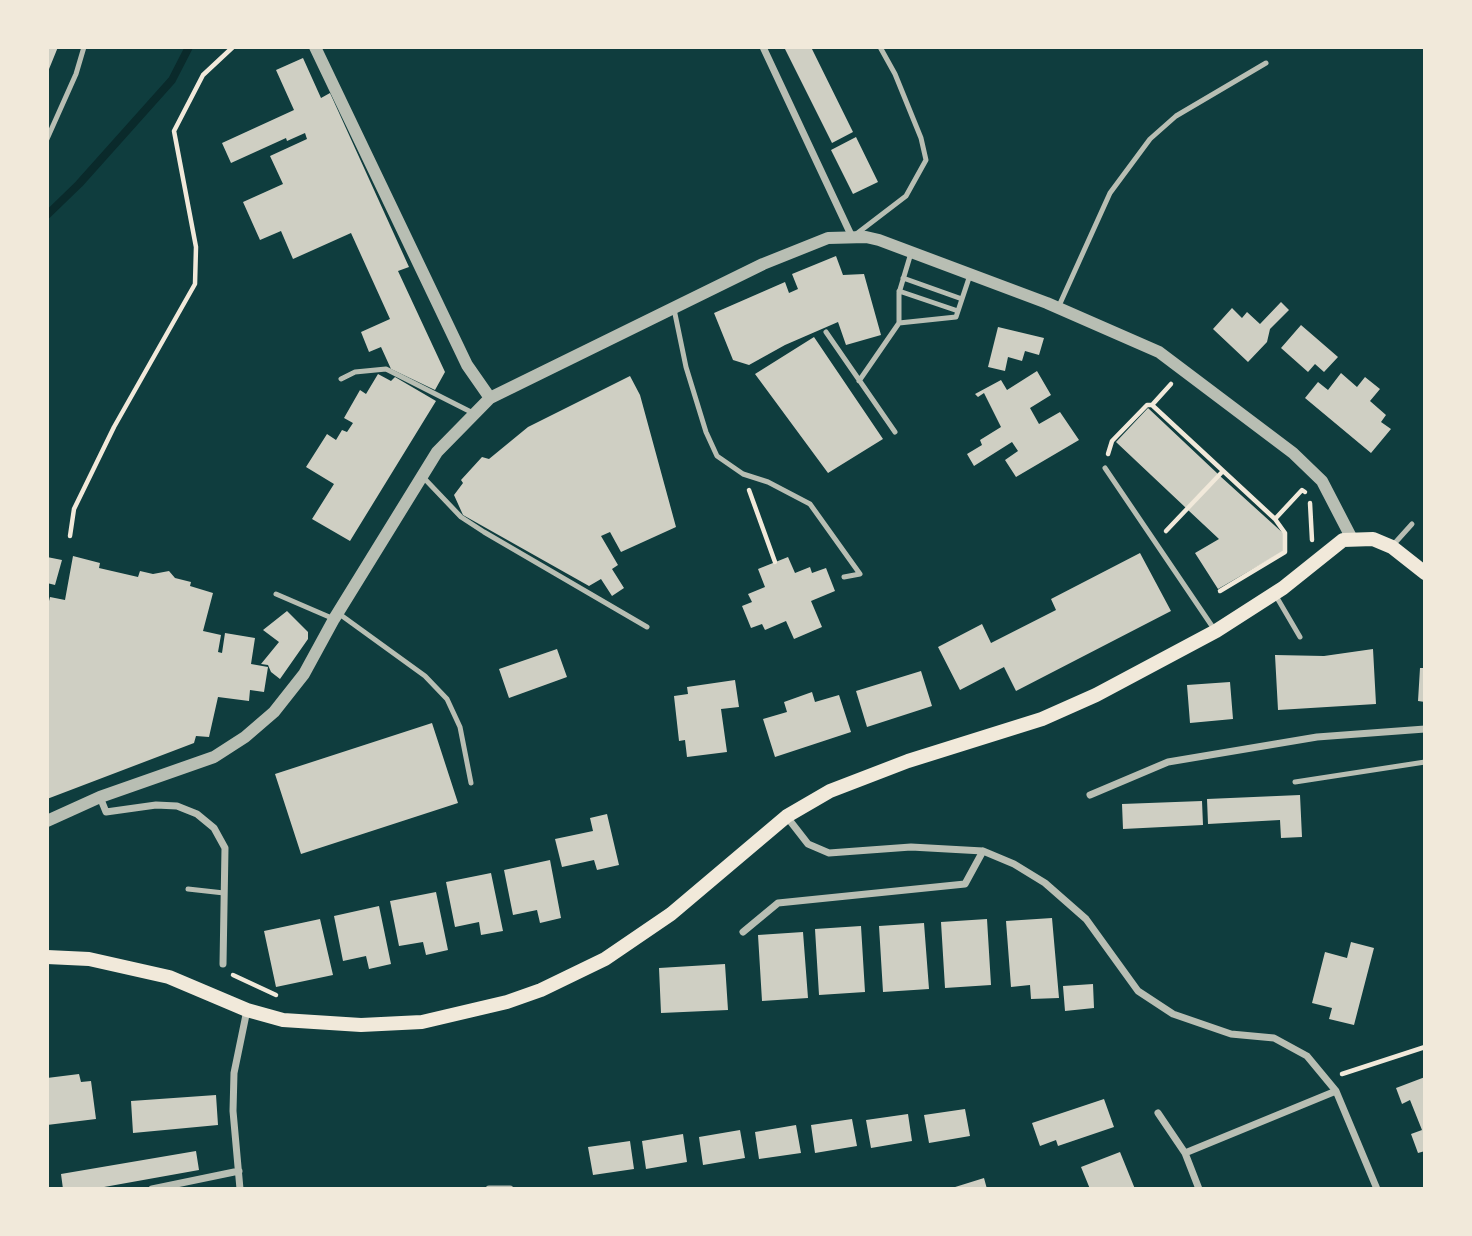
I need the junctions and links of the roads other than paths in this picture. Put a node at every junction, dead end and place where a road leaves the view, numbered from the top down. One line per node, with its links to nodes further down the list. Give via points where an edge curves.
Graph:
1 (84, 47): 6 (lane)
2 (315, 47): 20 (street, via 467,365)
3 (763, 47): 7 (street)
4 (880, 47): 7 (lane, via 895,74 926,160 906,196)
5 (1266, 63): 13 (lane, via 1176,116 1150,139 1110,193)
6 (47, 139)
7 (852, 237): 8 (street, via 879,240); 14 (street, via 810,244)
8 (911, 253): 9 (street); 10 (lane)
9 (970, 274): 12 (lane); 13 (street)
10 (903, 278): 11 (lane); 12 (lane)
11 (899, 291): 15 (lane); 16 (lane)
12 (962, 299): 15 (lane)
13 (1058, 308): 26 (street, via 1159,352 1293,453 1322,481)
14 (674, 309): 20 (street); 29 (lane, via 685,368 717,456 743,474 810,503 860,574)
15 (958, 310): 16 (lane, via 956,317)
16 (899, 323): 19 (lane)
17 (826, 332): 19 (lane)
18 (341, 379): 21 (lane, via 355,372 386,369)
19 (859, 381): 22 (lane)
20 (490, 398): 21 (street)
21 (473, 413): 24 (street)
22 (895, 432)
23 (1105, 468): 34 (lane)
24 (422, 476): 32 (street); 33 (lane, via 461,516 484,532)
25 (1412, 524): 27 (lane)
26 (1351, 537): 27 (main road); 30 (main road)
27 (1392, 547): 28 (main road)
28 (1425, 573)
29 (844, 577)
30 (1274, 593): 34 (main road); 35 (lane)
31 (276, 594): 32 (lane)
32 (336, 616): 39 (lane, via 425,676 447,699 460,727); 41 (street, via 304,674 274,712 245,737 214,757)
33 (648, 627)
34 (1216, 631): 42 (main road, via 1042,719 908,761 830,791)
35 (1300, 637)
36 (1425, 729): 40 (street, via 1317,737 1168,762)
37 (1425, 762): 38 (lane)
38 (1295, 782)
39 (471, 783)
40 (1090, 795)
41 (100, 797): 43 (street); 46 (street, via 106,812 156,804 197,814 214,828 225,848)
42 (787, 816): 44 (street, via 808,844 829,853 911,847); 50 (main road, via 653,926 604,959 541,990 422,1022 361,1025 283,1020)
43 (47, 821)
44 (983, 851): 47 (street, via 965,884 778,902); 51 (street, via 1045,883 1086,919 1139,991 1150,999 1173,1014 1231,1034 1274,1038 1307,1056)
45 (188, 889): 46 (lane)
46 (224, 893): 49 (street)
47 (743, 932)
48 (47, 957): 50 (main road, via 89,959 169,978)
49 (223, 964)
50 (247, 1010): 54 (street, via 234,1073)
51 (1336, 1091): 53 (street); 60 (street)
52 (1158, 1113): 53 (street)
53 (1185, 1153): 59 (street)
54 (239, 1171): 55 (street); 56 (street)
55 (152, 1189)
56 (240, 1189)
57 (489, 1189): 58 (street)
58 (510, 1189)
59 (1199, 1189)
60 (1377, 1189)

